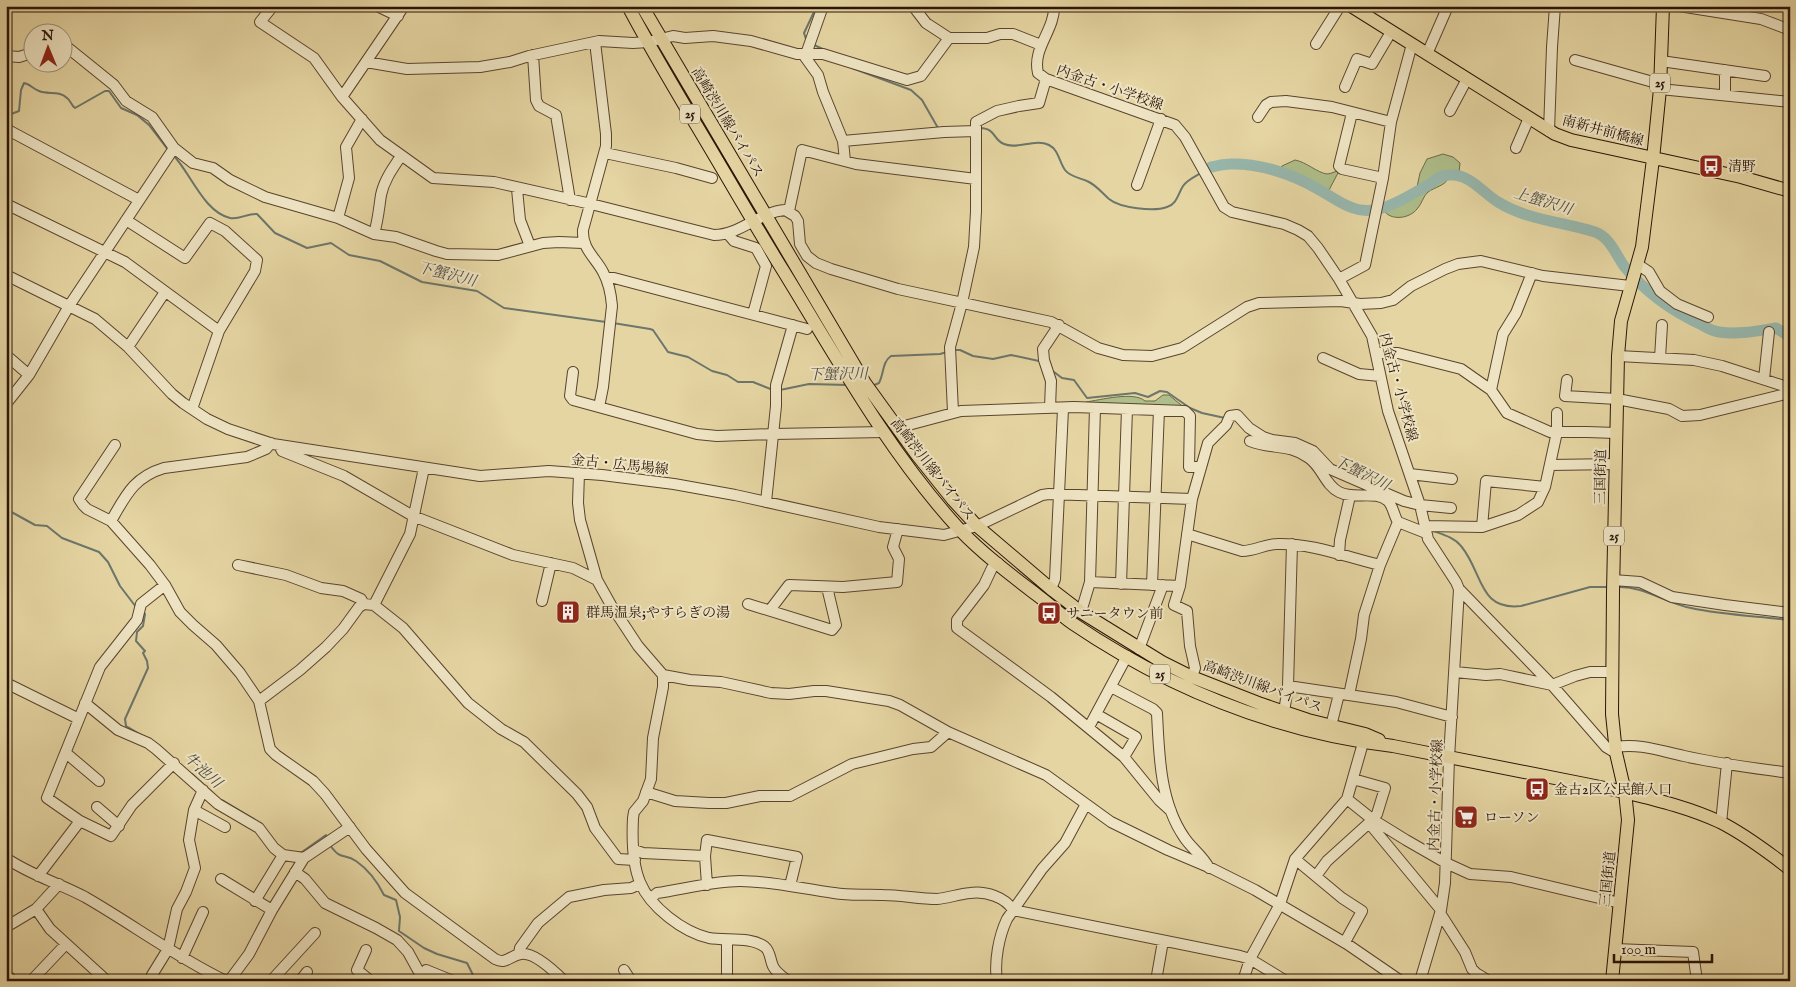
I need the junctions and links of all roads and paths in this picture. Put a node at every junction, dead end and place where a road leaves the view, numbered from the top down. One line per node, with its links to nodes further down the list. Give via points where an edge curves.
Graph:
1 (273, 6): 41 (street, via 260,22 314,58)
2 (377, 6): 15 (street)
3 (404, 6): 15 (street)
4 (628, 6): 21 (main road, 高崎渋川線バイパス / 25)
5 (642, 6): 19 (main road, 高崎渋川線バイパス / 25)
6 (823, 6): 26 (street)
7 (913, 6): 18 (street, via 926,23)
8 (1054, 6): 24 (street, 内金古・小学校線, via 1052,23)
9 (1340, 6): 22 (street)
10 (1351, 6): 17 (main road, 南新井前橋線)
11 (1448, 6): 27 (street)
12 (1555, 6): 52 (street)
13 (1663, 6): 32 (main road, 三国街道 / 25)
14 (1679, 6): 16 (street, via 1761,19)
15 (398, 16): 33 (street)
16 (1790, 30)
17 (1391, 32): 23 (main road, 南新井前橋線); 39 (street, via 1372,64 1357,59)
18 (949, 38): 24 (street, via 1013,34); 26 (street, via 921,76 912,80 823,54)
19 (661, 39): 21 (street); 26 (street, via 713,36); 71 (main road, 高崎渋川線バイパス / 25)
20 (595, 42): 21 (street); 28 (street); 56 (street, via 606,134)
21 (648, 42): 74 (main road, 高崎渋川線バイパス / 25)
22 (1316, 44)
23 (1412, 44): 27 (main road, 南新井前橋線); 49 (street)
24 (1041, 45): 36 (street, 内金古・小学校線, via 1036,68)
25 (72, 51): 54 (street, via 114,85 126,101 152,116)
26 (805, 54): 53 (street, via 818,75)
27 (1427, 54): 37 (main road, 南新井前橋線)
28 (533, 55): 33 (street, via 487,66 420,70); 67 (street, via 536,100 539,106 556,115)
29 (6, 56): 30 (street)
30 (22, 56)
31 (1575, 60): 38 (street)
32 (1661, 61): 34 (street); 38 (main road, 三国街道 / 25)
33 (366, 62): 41 (street)
34 (1725, 70): 35 (street); 40 (street)
35 (1765, 76)
36 (1046, 80): 48 (street, 内金古・小学校線); 51 (street, via 1039,103 997,112 976,122)
37 (1467, 80): 43 (street); 46 (main road, 南新井前橋線)
38 (1660, 87): 40 (street); 58 (main road, 三国街道 / 25)
39 (1346, 88)
40 (1725, 95): 42 (street)
41 (342, 97): 47 (street)
42 (1790, 102)
43 (1450, 111)
44 (1352, 113): 45 (street, via 1286,101 1271,102); 49 (street); 61 (street, via 1339,166)
45 (1258, 117)
46 (1529, 118): 52 (main road, 南新井前橋線); 55 (street)
47 (362, 119): 57 (street, via 380,140); 72 (street, via 346,147 349,178)
48 (1161, 119): 63 (street); 84 (street, 内金古・小学校線, via 1182,131 1224,207 1232,212 1284,224 1308,236)
49 (1391, 122): 61 (street)
50 (7, 130): 66 (street)
51 (976, 131): 53 (street); 62 (street)
52 (1549, 131): 58 (main road, 南新井前橋線, via 1571,140)
53 (843, 141): 59 (street)
54 (174, 148): 66 (street); 72 (street, via 193,164 213,168 264,197)
55 (1516, 148)
56 (605, 153): 60 (street); 69 (street)
57 (401, 156): 64 (street, via 433,178 494,182); 75 (street, via 389,174 382,194)
58 (1653, 159): 65 (main road, 南新井前橋線); 81 (main road, 三国街道 / 25, via 1642,246)
59 (845, 161): 62 (street); 70 (street, via 802,150)
60 (712, 178)
61 (1383, 178): 84 (street, via 1364,265)
62 (976, 179): 87 (street, via 974,247)
63 (1137, 185)
64 (517, 189): 67 (street); 78 (street, via 520,220)
65 (1790, 191)
66 (139, 200): 73 (street)
67 (570, 200): 69 (street)
68 (6, 204): 79 (street)
69 (590, 204): 76 (street, via 707,234); 77 (street)
70 (789, 211): 71 (street, via 780,210); 87 (street, via 798,221 800,244 816,263 898,289)
71 (766, 215): 74 (street); 122 (main road, 高崎渋川線バイパス / 25, via 865,383)
72 (338, 218): 75 (street)
73 (126, 220): 79 (street); 95 (street, via 185,258 210,223 225,231 256,260 255,271)
74 (753, 222): 76 (street); 123 (main road, 高崎渋川線バイパス / 25)
75 (374, 234): 78 (street, via 396,237 447,254 498,255)
76 (728, 234): 89 (street, via 734,241 756,248 766,266)
77 (583, 243): 78 (street, via 550,242); 83 (street)
78 (530, 246)
79 (105, 252): 85 (street, via 125,262); 88 (street)
80 (1532, 273): 81 (street, via 1542,276); 86 (street, via 1481,261 1458,264 1430,275 1393,300); 109 (street, via 1516,313 1503,334)
81 (1633, 275): 90 (street, via 1650,272 1660,291 1677,304); 100 (main road, 三国街道 / 25, via 1621,321)
82 (8, 278): 88 (street)
83 (606, 278): 89 (street); 113 (street, via 612,306)
84 (1339, 279): 86 (street, 内金古・小学校線)
85 (165, 292): 95 (street); 97 (street)
86 (1353, 302): 93 (street, via 1254,304 1189,345 1152,356 1109,352); 98 (street, 内金古・小学校線, via 1369,329)
87 (962, 303): 93 (street); 120 (street, via 950,347)
88 (69, 306): 97 (street, via 95,319); 104 (street)
89 (753, 314): 92 (street)
90 (1708, 317)
91 (1662, 325): 102 (street)
92 (793, 326): 94 (street); 125 (street, via 776,385)
93 (1059, 326): 114 (street, via 1043,349 1050,381)
94 (807, 329)
95 (219, 331): 116 (street)
96 (1769, 332): 106 (street)
97 (128, 347): 116 (street, via 172,394)
98 (1376, 352): 105 (street, 内金古・小学校線); 109 (street, via 1398,353 1456,367)
99 (6, 355): 104 (street)
100 (1618, 356): 102 (street); 111 (main road, 三国街道 / 25)
101 (1323, 358): 105 (street, via 1359,374)
102 (1660, 358): 106 (street, via 1694,360)
103 (573, 372): 113 (street, via 570,398)
104 (29, 375): 112 (street)
105 (1380, 376): 135 (street, 内金古・小学校線, via 1388,411)
106 (1764, 379): 108 (street)
107 (1567, 380): 111 (street, via 1565,396)
108 (1790, 388)
109 (1492, 390): 124 (street, via 1507,413)
110 (1790, 393): 111 (street, via 1709,413 1682,416 1669,409)
111 (1617, 399): 126 (main road, 三国街道 / 25)
112 (6, 404)
113 (599, 406): 125 (street, via 708,436)
114 (1050, 408): 117 (street); 120 (street)
115 (1096, 408): 117 (street); 118 (street); 139 (street)
116 (192, 409): 128 (street, via 228,429)
117 (1062, 409): 138 (street)
118 (1127, 409): 119 (street); 140 (street)
119 (1158, 410): 132 (street, via 1185,411 1190,416 1188,467); 142 (street)
120 (952, 412): 122 (street)
121 (1557, 413): 124 (street)
122 (897, 428): 150 (main road, 高崎渋川線バイパス / 25)
123 (884, 432): 125 (street); 154 (main road, 高崎渋川線バイパス / 25)
124 (1557, 432): 126 (street); 130 (street)
125 (773, 434): 144 (street)
126 (1616, 434): 131 (main road, 三国街道 / 25)
127 (1250, 441): 141 (street, via 1298,451 1312,460 1335,490)
128 (274, 444): 133 (street, 金古・広馬場線); 147 (street, via 282,451 344,476); 148 (street, via 246,457 152,471 136,483)
129 (115, 445): 148 (street, via 79,499 82,505)
130 (1550, 464): 131 (street); 137 (street)
131 (1616, 464): 163 (main road, 三国街道 / 25)
132 (1202, 467): 143 (street); 145 (street, via 1208,443 1226,425 1230,416 1237,415 1263,437 1299,444 1330,468)
133 (424, 468): 134 (street, 金古・広馬場線, via 480,476 549,471); 147 (street)
134 (579, 473): 144 (street, 金古・広馬場線, via 674,484); 162 (street, via 580,520)
135 (1410, 474): 136 (street); 145 (street, 内金古・小学校線)
136 (1452, 479)
137 (1545, 486): 151 (street, via 1538,502 1518,515); 151 (street, via 1486,481)
138 (1060, 495): 139 (street, 金古・広馬場線); 150 (street, 金古・広馬場線, via 1042,495); 171 (street, via 1055,579)
139 (1092, 496): 140 (street, 金古・広馬場線); 164 (street)
140 (1124, 496): 142 (street, 金古・広馬場線); 165 (street)
141 (1350, 496): 149 (street, via 1386,500); 157 (street)
142 (1156, 497): 143 (street, 金古・広馬場線); 166 (street)
143 (1192, 499): 155 (street)
144 (766, 502): 152 (street, 金古・広馬場線)
145 (1420, 505): 146 (street); 153 (street, 内金古・小学校線)
146 (1451, 508)
147 (413, 516): 158 (street, via 513,555); 174 (street, via 410,534)
148 (111, 521): 167 (street)
149 (1398, 522): 153 (street); 161 (street)
150 (977, 526): 154 (street, 金古・広馬場線); 171 (main road, 高崎渋川線バイパス / 25)
151 (1482, 527): 153 (street)
152 (898, 529): 154 (street, 金古・広馬場線, via 944,535); 170 (street, via 893,546 899,559 897,582)
153 (1425, 529): 172 (street, 内金古・小学校線, via 1430,544)
154 (961, 531): 159 (main road, 高崎渋川線バイパス / 25)
155 (1187, 534): 156 (street, via 1242,551 1273,544); 169 (street)
156 (1292, 544): 157 (street, via 1308,545); 187 (street)
157 (1339, 555): 161 (street)
158 (551, 563): 162 (street, via 573,568); 173 (street)
159 (998, 563): 180 (main road, 高崎渋川線バイパス / 25, via 1072,622); 197 (street, via 957,620 956,628)
160 (238, 565): 174 (street, via 343,591)
161 (1380, 565): 189 (street, via 1364,615 1360,647)
162 (597, 580): 183 (street, via 638,646)
163 (1613, 580): 178 (street, via 1640,582 1672,596); 182 (main road, 三国街道 / 25)
164 (1090, 582): 165 (street); 177 (street)
165 (1121, 584): 166 (street)
166 (1152, 584): 168 (street)
167 (165, 585): 190 (street, via 180,612 230,661); 191 (street, via 141,604 132,629 100,667)
168 (1163, 585): 169 (street); 179 (street)
169 (1180, 586): 184 (street, via 1174,605 1187,611 1195,668)
170 (827, 587): 176 (street, via 789,585); 176 (street, via 836,625 832,630)
171 (1051, 589): 177 (main road, 高崎渋川線バイパス / 25)
172 (1459, 589): 181 (street, 内金古・小学校線); 186 (street)
173 (542, 601)
174 (369, 604): 190 (street, via 359,607 326,647); 225 (street, via 403,628 468,703 524,742 577,794 587,807 595,828 618,860)
175 (748, 604): 176 (street)
176 (770, 610)
177 (1081, 612): 179 (main road, 高崎渋川線バイパス / 25)
178 (1790, 613)
179 (1139, 649): 184 (main road, 高崎渋川線バイパス / 25)
180 (1127, 656): 188 (street); 199 (main road, 高崎渋川線バイパス / 25, via 1186,688 1230,706 1283,724)
181 (1455, 672): 186 (street, via 1500,674); 194 (street, 内金古・小学校線)
182 (1612, 672): 186 (street, via 1590,672); 201 (main road, 三国街道 / 25)
183 (663, 675): 198 (street, via 721,682 771,693 826,691 889,701); 211 (street, via 653,738 651,779)
184 (1192, 677): 192 (main road, 高崎渋川線バイパス / 25)
185 (6, 683): 195 (street)
186 (1552, 685): 201 (street, via 1606,747)
187 (1288, 686): 189 (street); 192 (street)
188 (1111, 687): 193 (street); 217 (street, via 1157,713 1166,799)
189 (1344, 694): 194 (street, via 1405,704); 196 (street)
190 (259, 701): 223 (street, via 270,749 313,781)
191 (85, 703): 195 (street); 205 (street, via 114,727 148,743)
192 (1284, 712): 196 (main road, 高崎渋川線バイパス / 25)
193 (1096, 714): 197 (street); 203 (street, via 1136,737)
194 (1452, 717): 204 (street, 内金古・小学校線)
195 (79, 719): 202 (street)
196 (1331, 726): 200 (main road, 高崎渋川線バイパス / 25, via 1365,734)
197 (1089, 727): 203 (street)
198 (948, 732): 211 (street, via 931,747 912,748 852,764 790,796 760,796 710,803 675,802); 214 (street, via 1046,774)
199 (1362, 743): 200 (main road, 高崎渋川線バイパス / 25); 208 (street)
200 (1393, 746): 204 (main road, 高崎渋川線バイパス / 25)
201 (1616, 750): 206 (street, via 1633,745); 212 (main road, 三国街道 / 25)
202 (66, 753): 209 (street); 218 (street, via 47,798)
203 (1124, 756): 217 (street)
204 (1449, 758): 212 (main road, 高崎渋川線バイパス / 25); 230 (street, 内金古・小学校線)
205 (174, 763): 210 (street); 221 (street, via 132,805)
206 (1727, 763): 207 (street); 220 (street)
207 (1790, 773)
208 (1353, 779): 213 (street); 219 (street, via 1385,788 1377,814)
209 (99, 781)
210 (203, 790): 216 (street); 224 (street, via 218,804 259,828)
211 (646, 792): 225 (street, via 634,812)
212 (1625, 792): 220 (main road, 高崎渋川線バイパス / 25, via 1689,810); 244 (main road, 三国街道 / 25, via 1628,831)
213 (1347, 799): 219 (street); 229 (street)
214 (1086, 804): 232 (street, via 1112,822); 247 (street, via 1064,843)
215 (97, 807): 221 (street)
216 (194, 810): 222 (street); 256 (street, via 189,840 195,868 177,909)
217 (1171, 811): 232 (street, via 1184,837)
218 (80, 821): 221 (street, via 111,836); 234 (street)
219 (1370, 821): 230 (street); 235 (street, via 1327,861); 248 (street)
220 (1721, 823): 231 (main road, 高崎渋川線バイパス / 25)
221 (119, 826)
222 (225, 827)
223 (350, 827): 228 (street); 259 (street, via 405,893 500,962)
224 (283, 855): 228 (street); 242 (street)
225 (634, 855): 226 (street); 238 (street)
226 (705, 856): 239 (street); 240 (street, via 707,840 796,857)
227 (6, 858): 234 (street)
228 (304, 858): 233 (street)
229 (1295, 859): 235 (street); 243 (street)
230 (1446, 863): 244 (street, via 1470,874 1511,877); 248 (street, 内金古・小学校線)
231 (1788, 864)
232 (1209, 868): 243 (street)
233 (295, 872): 246 (street); 268 (street, via 325,903 396,940 408,952)
234 (38, 876): 237 (street)
235 (1316, 876): 254 (street, via 1362,911)
236 (221, 879): 242 (street)
237 (59, 884): 245 (street); 256 (street)
238 (640, 884): 241 (street); 259 (street, via 569,898 538,923)
239 (707, 886): 240 (street, via 740,881); 241 (street, via 657,893)
240 (790, 886): 247 (street, via 836,894 936,899 984,894 1008,902)
241 (651, 898): 252 (street, via 671,920 695,934)
242 (255, 901): 246 (street)
243 (1280, 904): 254 (street); 261 (street)
244 (1620, 904): 257 (main road, 三国街道 / 25)
245 (36, 909): 250 (street); 255 (street, via 45,924)
246 (272, 910): 273 (street, via 249,954)
247 (1013, 910): 253 (street); 279 (street, via 1000,939)
248 (1441, 911): 284 (street, 内金古・小学校線); 285 (street, via 1472,969)
249 (203, 912): 260 (street)
250 (6, 927)
251 (315, 933): 274 (street)
252 (728, 940): 266 (street); 269 (street, via 765,947 773,967)
253 (1163, 940): 261 (street); 280 (street)
254 (1345, 942): 283 (street)
255 (66, 944): 271 (street); 272 (street)
256 (168, 949): 260 (street); 265 (street)
257 (1615, 949): 286 (main road, 三国街道 / 25); 287 (street, via 1693,952)
258 (366, 950): 267 (street, via 357,970)
259 (519, 954): 277 (street, via 540,960)
260 (182, 958): 273 (street)
261 (1250, 959): 281 (street); 282 (street)
262 (624, 970): 278 (street)
263 (307, 972): 275 (street)
264 (6, 974): 270 (street)
265 (152, 975)
266 (727, 975)
267 (369, 980)
268 (423, 980): 276 (street, via 426,970)
269 (784, 980)
270 (14, 981)
271 (31, 981)
272 (106, 981)
273 (227, 981)
274 (271, 981)
275 (300, 981)
276 (453, 981)
277 (564, 981)
278 (631, 981)
279 (997, 981)
280 (1156, 981)
281 (1243, 981)
282 (1286, 981)
283 (1401, 981)
284 (1420, 981)
285 (1489, 981)
286 (1612, 981)
287 (1697, 981)

